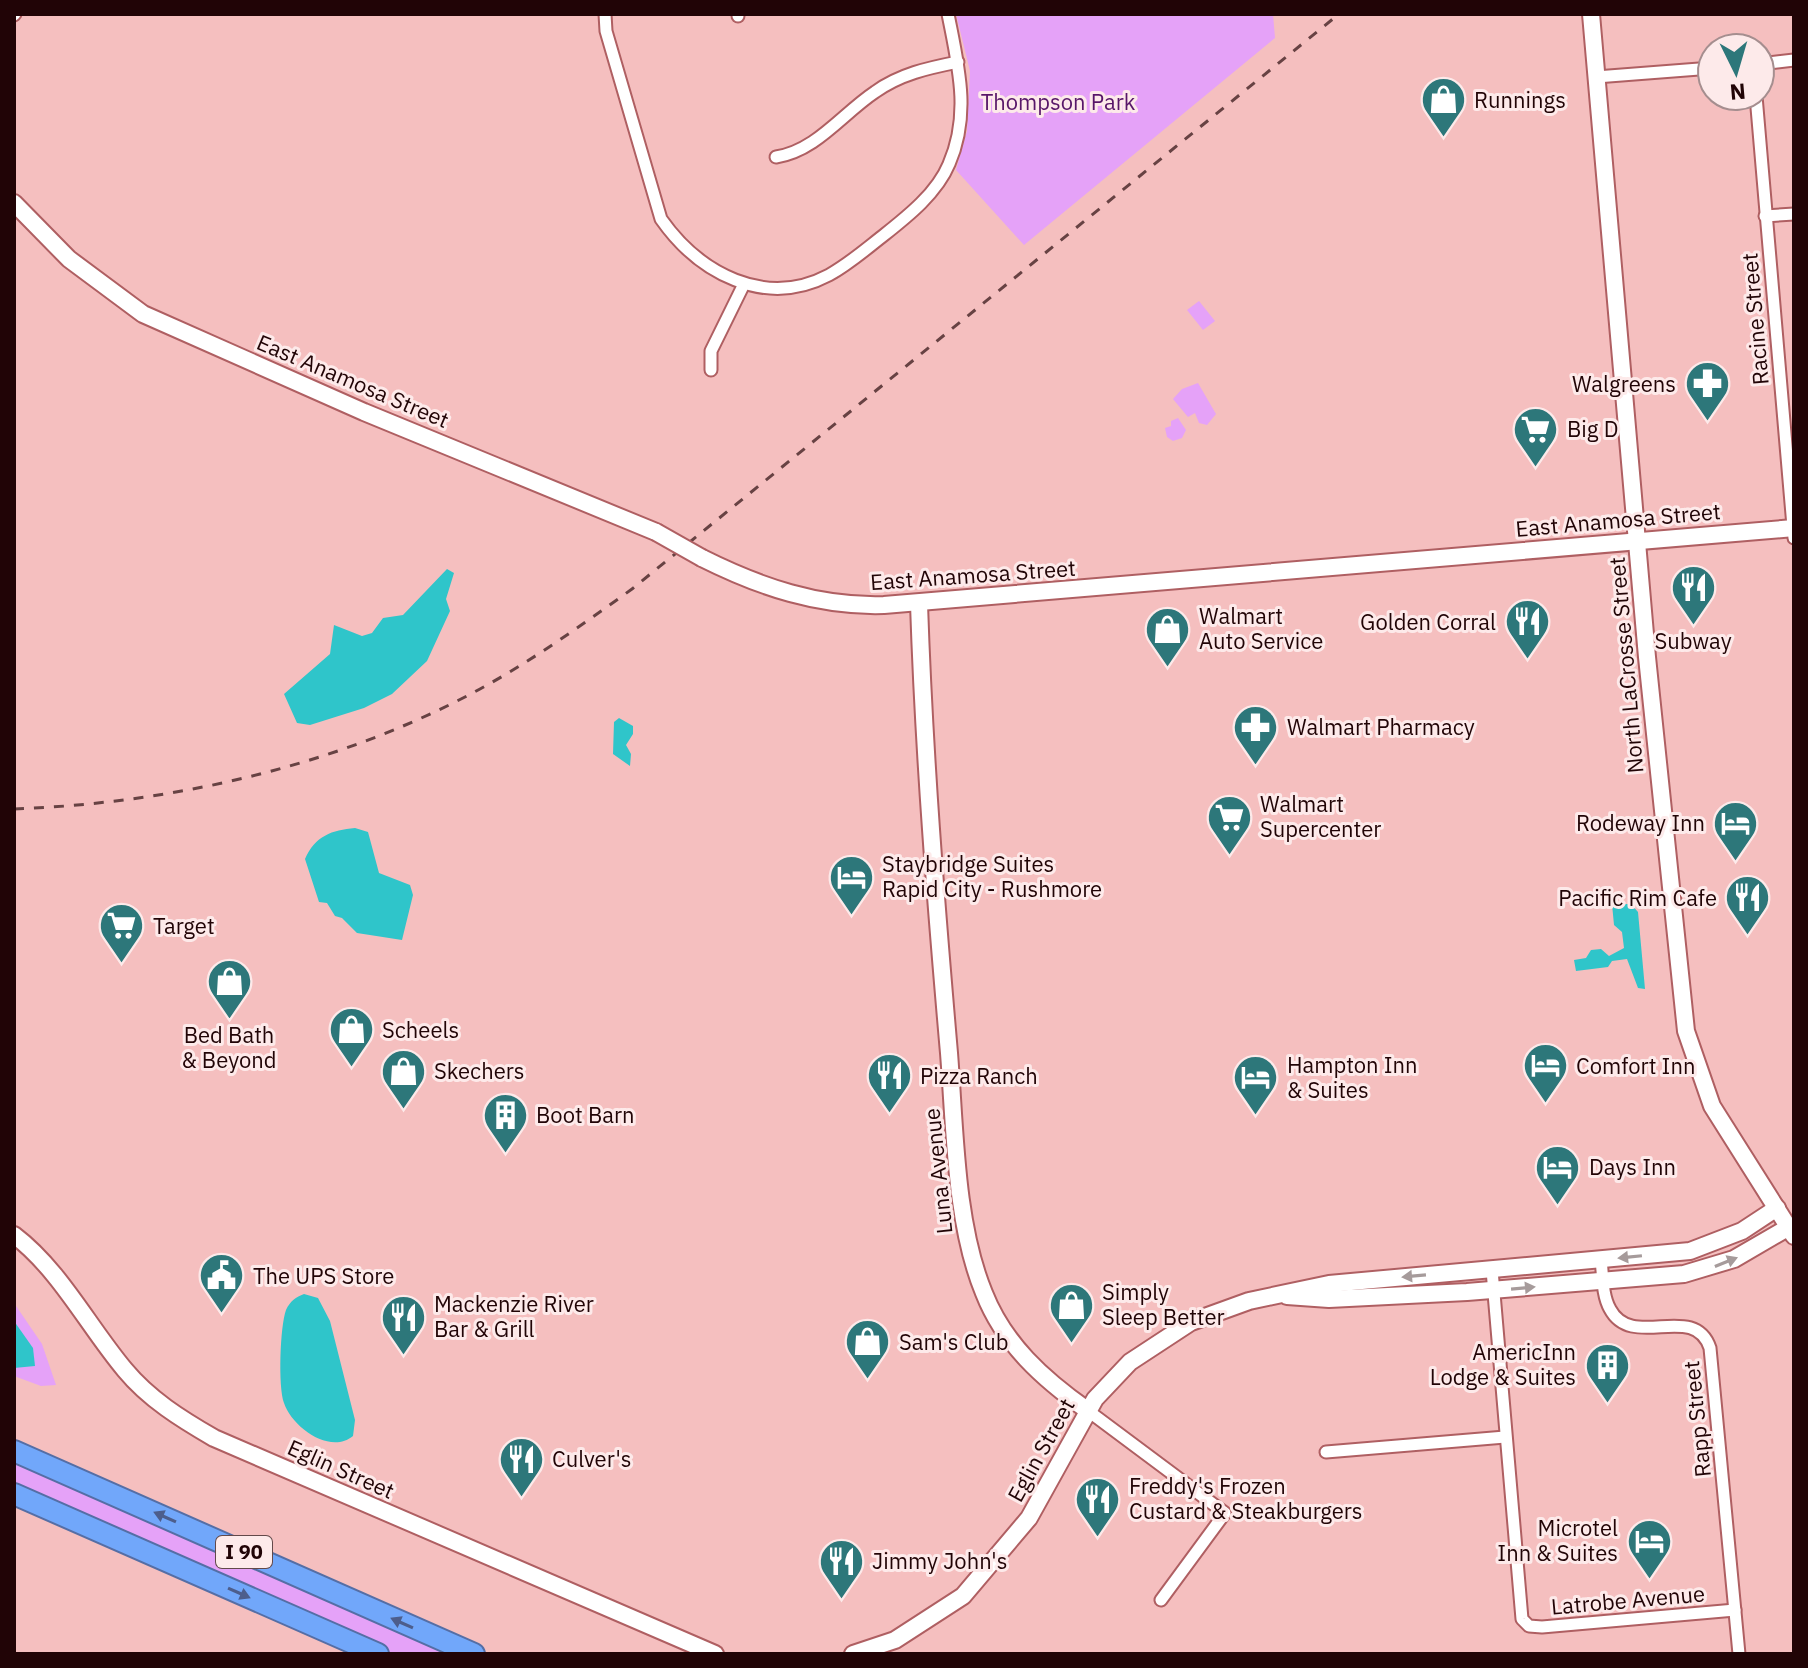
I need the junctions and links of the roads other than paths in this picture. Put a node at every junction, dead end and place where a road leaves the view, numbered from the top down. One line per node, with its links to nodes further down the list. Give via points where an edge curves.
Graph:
1 (605, 14): 12 (street, via 661,219 679,244)
2 (948, 14): 4 (street)
3 (1591, 14): 6 (street, North LaCrosse Street)
4 (958, 62): 8 (street, via 895,80 798,154); 12 (street, via 961,118 949,165 935,187 904,218 828,276 803,285)
5 (1696, 69): 6 (street)
6 (1596, 77): 16 (street, North LaCrosse Street)
7 (1757, 112): 11 (street, Racine Street)
8 (776, 157)
9 (14, 203): 17 (street, East Anamosa Street, bridge, via 69,259 143,314 364,412 656,532 740,577 789,594 850,606)
10 (1794, 214): 11 (street)
11 (1765, 216): 14 (street, Racine Street, via 1786,368)
12 (743, 286): 13 (street, via 711,351)
13 (711, 370)
14 (1794, 528): 15 (street, Racine Street); 16 (street, East Anamosa Street)
15 (1794, 538)
16 (1637, 540): 17 (street, East Anamosa Street); 18 (street, North LaCrosse Street, via 1686,1031 1712,1106)
17 (919, 604): 26 (street, Luna Avenue, via 930,823 968,1243 984,1295 1006,1335 1051,1384)
18 (1777, 1208): 19 (street, North LaCrosse Street); 21 (street, Eglin Street, one-way to 21, via 1704,1247)
19 (1791, 1231): 23 (street, Eglin Street, one-way to 19, via 1717,1266)
20 (14, 1235): 35 (street, Eglin Street, via 53,1274 127,1373 189,1424)
21 (1601, 1260): 22 (street, Eglin Street); 23 (street, Rapp Street)
22 (1492, 1270): 24 (street); 25 (street, Eglin Street, one-way to 25, via 1329,1284)
23 (1603, 1281): 24 (street, Eglin Street, one-way to 23); 32 (street, Rapp Street, via 1610,1310 1625,1324 1685,1326 1708,1340)
24 (1493, 1291): 25 (street, Eglin Street, via 1329,1299); 27 (street)
25 (1286, 1295): 26 (street, Eglin Street, via 1229,1307 1174,1331 1130,1362)
26 (1087, 1410): 31 (street, Luna Avenue, via 1225,1513); 36 (street, Eglin Street, via 1029,1518 963,1596 895,1640)
27 (1505, 1437): 29 (street); 32 (street, Latrobe Avenue, via 1519,1607 1526,1624 1542,1627)
28 (14, 1451): 34 (highway, I 90, one-way to 28)
29 (1326, 1452)
30 (14, 1494): 33 (highway, I 90, one-way to 33)
31 (1161, 1600)
32 (1735, 1610): 37 (street, Rapp Street)
33 (378, 1654)
34 (474, 1654)
35 (715, 1654)
36 (853, 1654)
37 (1739, 1654)

